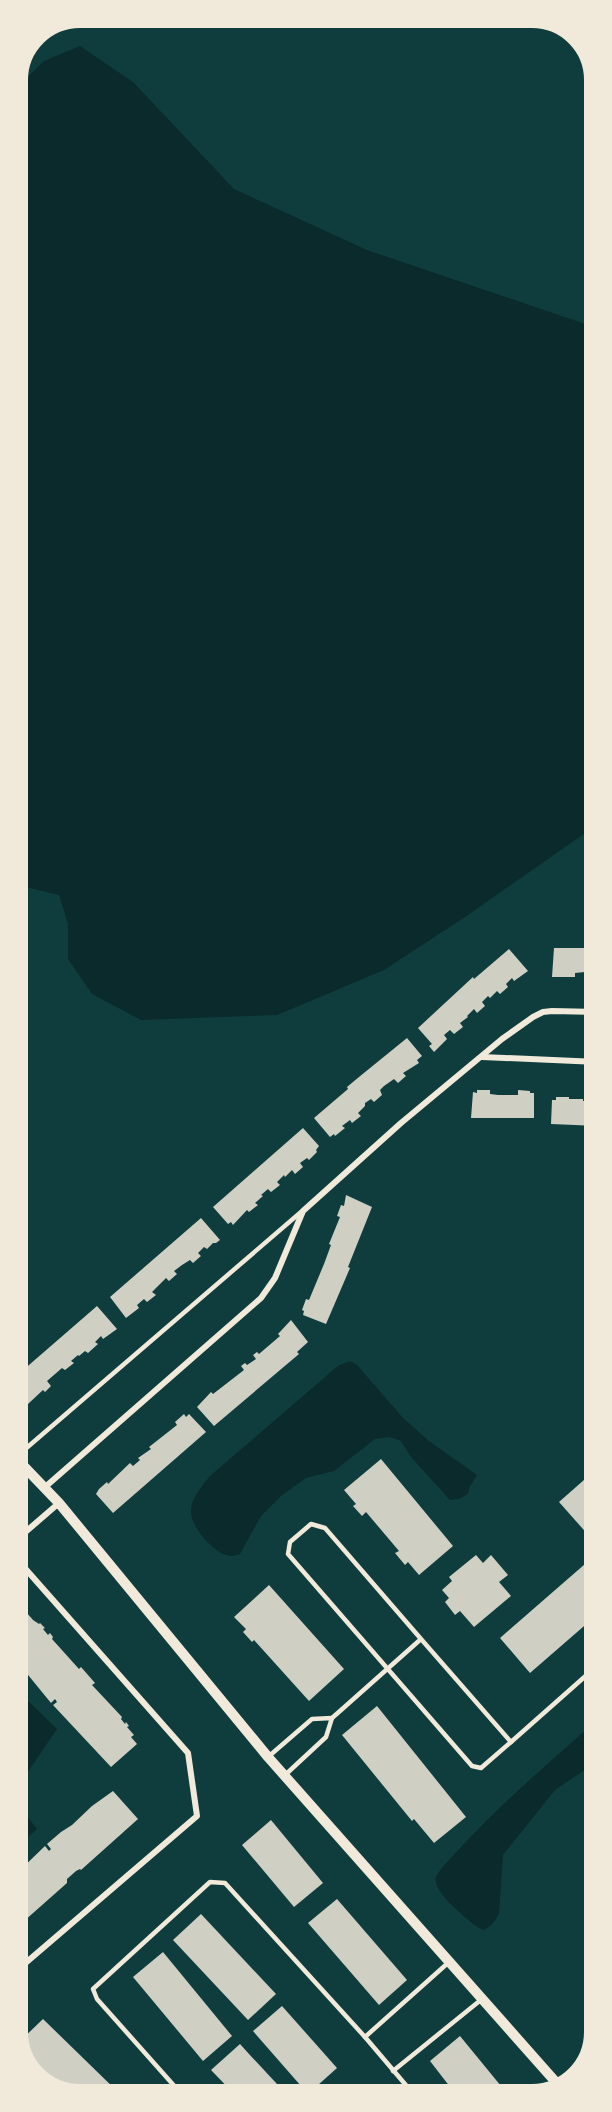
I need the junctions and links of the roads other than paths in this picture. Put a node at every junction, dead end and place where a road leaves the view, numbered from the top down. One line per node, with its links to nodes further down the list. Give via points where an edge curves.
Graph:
1 (588, 1012): 2 (street, via 543,1012)
2 (481, 1057): 3 (street); 4 (street)
3 (588, 1062)
4 (303, 1211): 5 (lane); 7 (street, via 275,1278 261,1298)
5 (24, 1449)
6 (24, 1467): 7 (street)
7 (44, 1488): 8 (street)
8 (59, 1503): 9 (street); 16 (street)
9 (24, 1533)
10 (24, 1567): 19 (street, via 188,1753 197,1816)
11 (421, 1639): 12 (lane); 12 (lane, via 325,1528 311,1524 290,1542 288,1554); 15 (lane)
12 (388, 1668): 14 (lane); 15 (lane, via 472,1766 481,1768)
13 (588, 1674): 15 (lane)
14 (332, 1718): 16 (lane, via 312,1719); 17 (lane, via 326,1737)
15 (511, 1742)
16 (268, 1757): 17 (street)
17 (284, 1776): 18 (street)
18 (449, 1962): 20 (street); 21 (lane)
19 (24, 1964)
20 (482, 1999): 22 (lane); 23 (street)
21 (365, 2037): 22 (lane); 24 (lane, via 225,1883 210,1882 93,1989 97,1999)
22 (393, 2071): 25 (lane)
23 (556, 2082)
24 (176, 2088)
25 (408, 2088)

